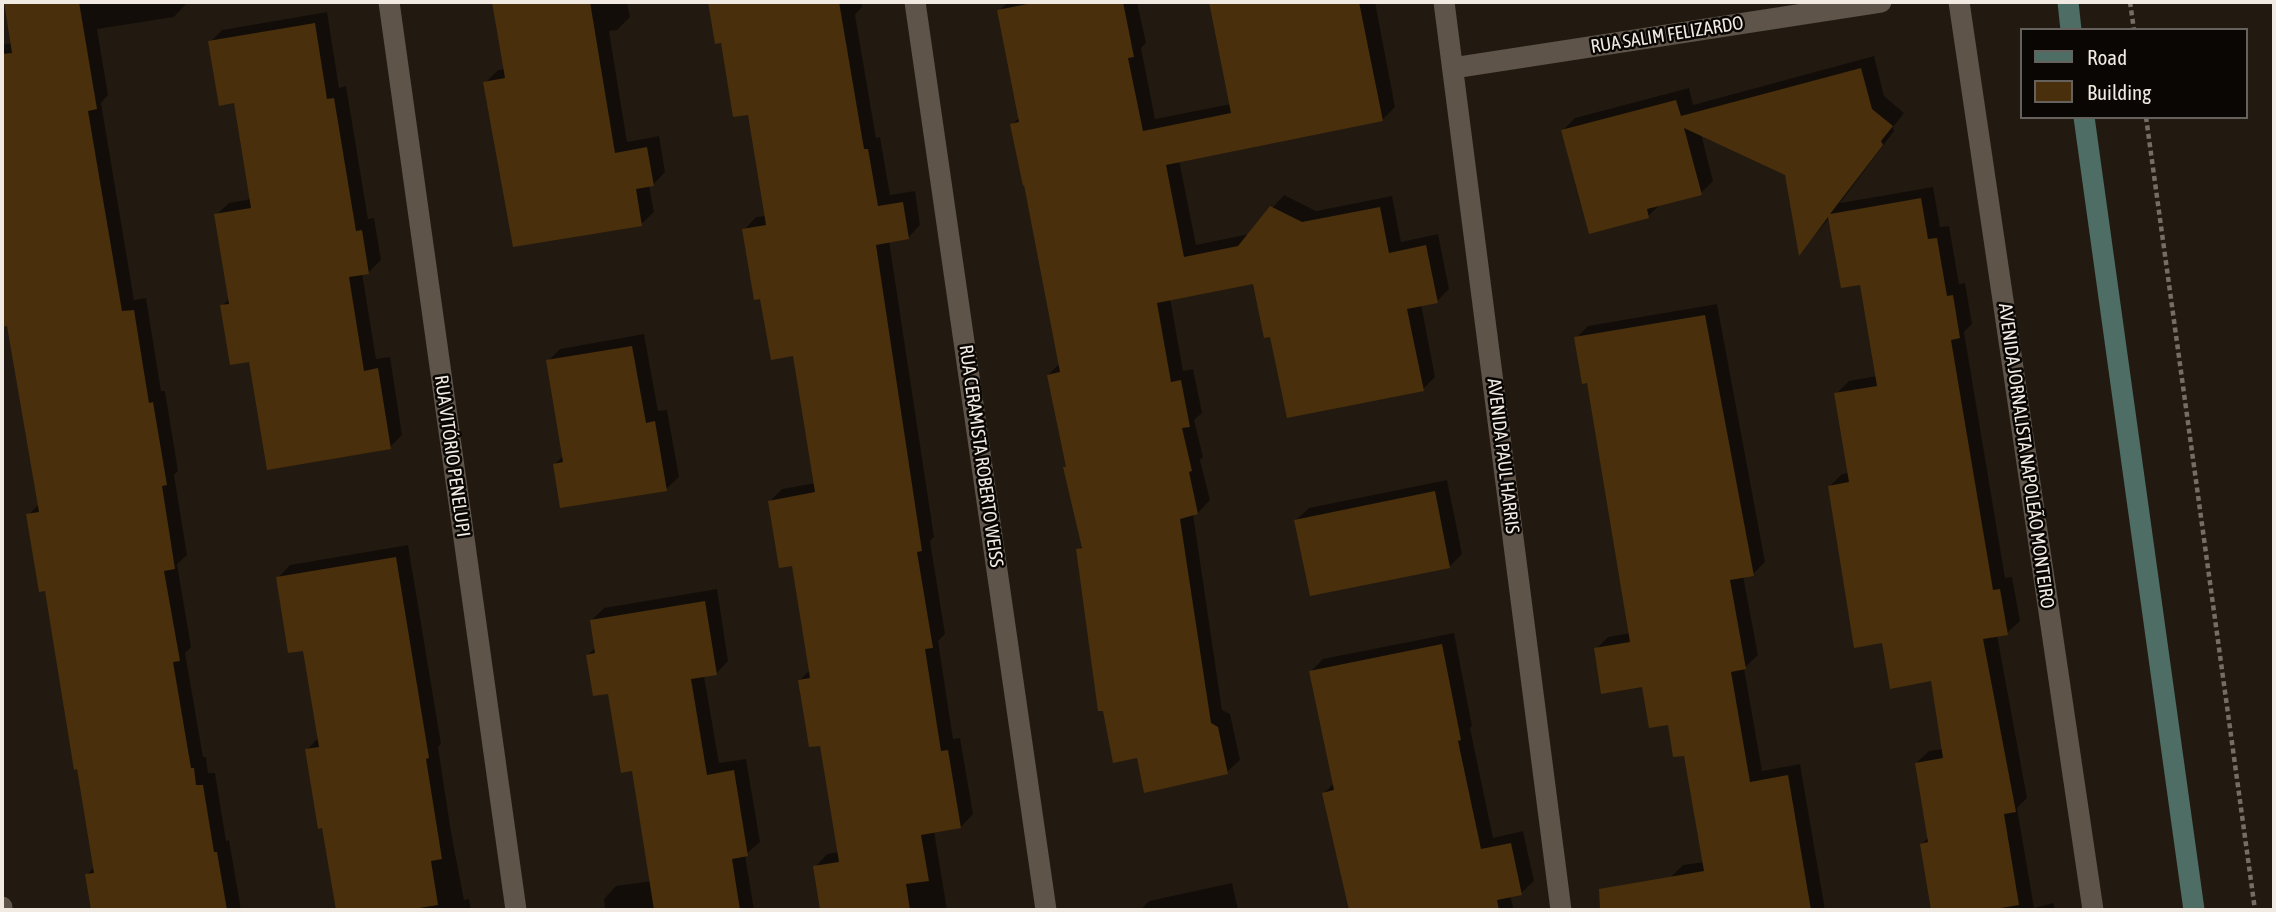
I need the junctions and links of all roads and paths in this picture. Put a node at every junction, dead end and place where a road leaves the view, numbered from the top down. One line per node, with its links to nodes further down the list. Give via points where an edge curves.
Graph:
1 (388, 2): 13 (street, RUA VITÓRIO PENELUPI)
2 (915, 2): 14 (street, RUA CERAMISTA ROBERTO WEISS)
3 (1444, 2): 10 (street, AVENIDA PAUL HARRIS)
4 (1881, 2): 10 (street, RUA SALIM FELIZARDO)
5 (1959, 2): 16 (street, AVENIDA JORNALISTA NAPOLEÃO MONTEIRO)
6 (2068, 2): 8 (street)
7 (2130, 2): 9 (path)
8 (2071, 28)
9 (2133, 28)
10 (1453, 68): 15 (street, AVENIDA PAUL HARRIS)
11 (2084, 119): 17 (street)
12 (2146, 119): 18 (path)
13 (516, 910)
14 (1046, 910)
15 (1562, 910)
16 (2093, 910)
17 (2194, 910)
18 (2255, 910)

